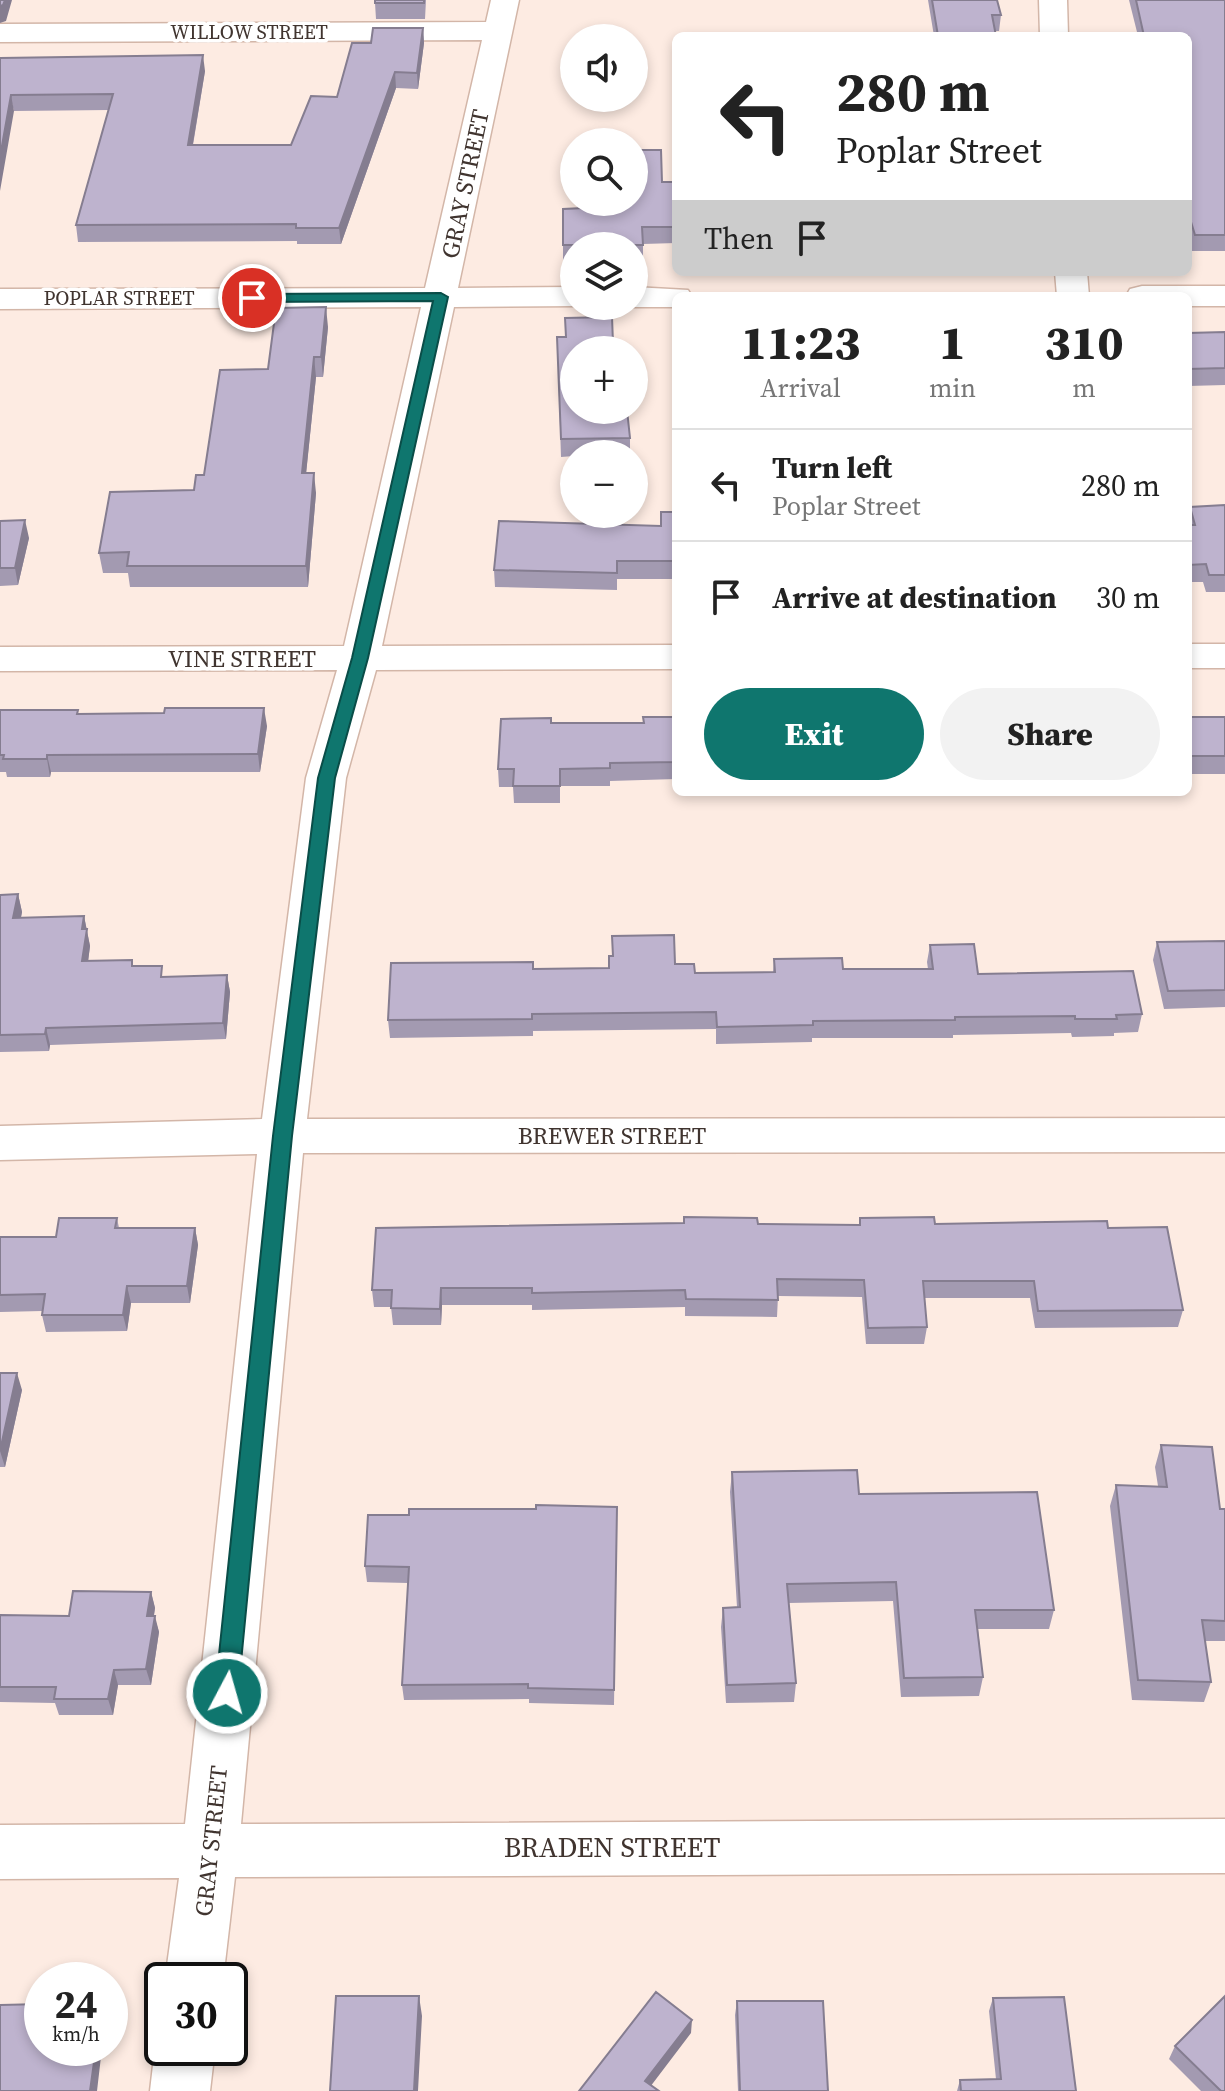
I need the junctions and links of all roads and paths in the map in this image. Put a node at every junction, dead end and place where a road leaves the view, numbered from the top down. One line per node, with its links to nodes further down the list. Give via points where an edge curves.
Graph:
1 (1053, 0): 3 (street)
2 (502, 16): 4 (street, WILLOW STREET); 7 (street, GRAY STREET)
3 (1054, 32)
4 (0, 33)
5 (1192, 296): 6 (street)
6 (1225, 296)
7 (441, 297): 8 (street, POPLAR STREET); 11 (street, POPLAR STREET); 15 (street, GRAY STREET)
8 (560, 297)
9 (648, 297): 10 (street)
10 (672, 297)
11 (0, 299)
12 (1192, 656): 13 (street)
13 (1225, 656)
14 (672, 657): 15 (street, VINE STREET)
15 (360, 658): 16 (street, VINE STREET); 18 (street, GRAY STREET, via 326,778)
16 (0, 659)
17 (1225, 1135): 18 (street, BREWER STREET)
18 (282, 1136): 19 (street, BREWER STREET); 21 (street, GRAY STREET)
19 (0, 1143)
20 (1225, 1846): 21 (street, BRADEN STREET)
21 (211, 1848): 22 (street, BRADEN STREET); 23 (street, GRAY STREET)
22 (0, 1852)
23 (196, 1962)
24 (183, 2066): 25 (street)
25 (180, 2091)

